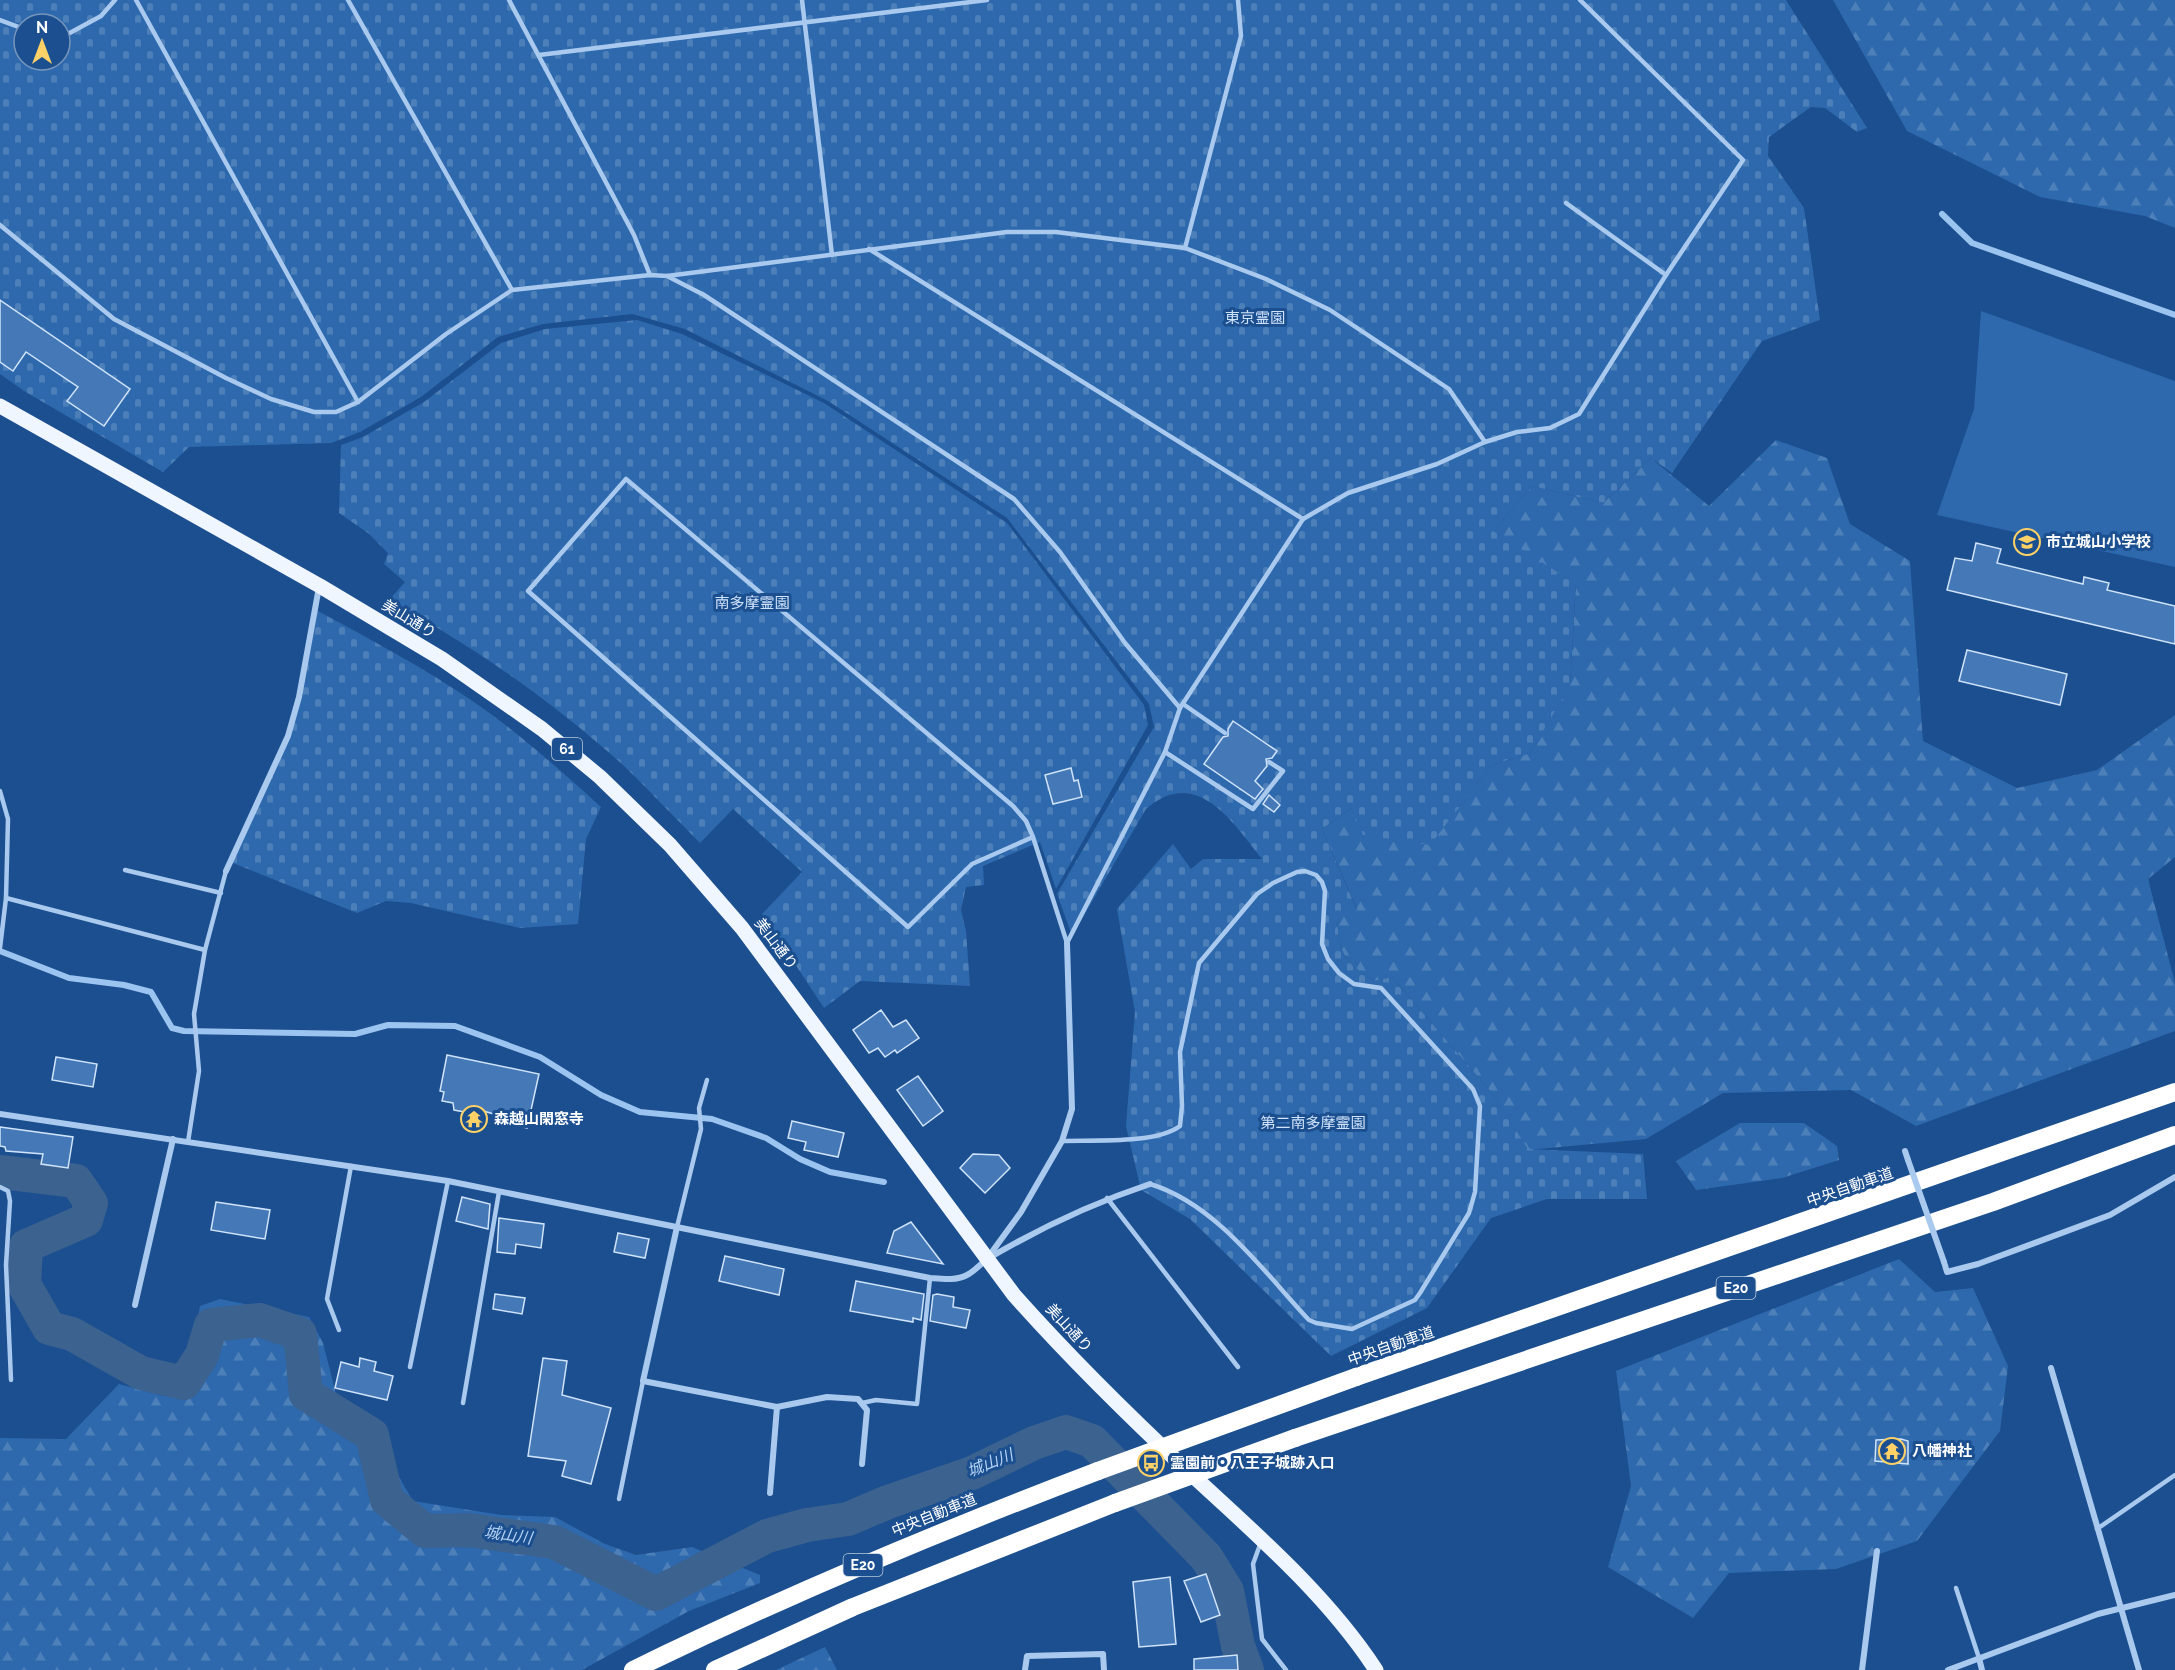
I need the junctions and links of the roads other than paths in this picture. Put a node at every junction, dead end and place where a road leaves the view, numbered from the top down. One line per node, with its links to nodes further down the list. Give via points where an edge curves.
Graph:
1 (115, 0): 10 (lane, via 101,15)
2 (136, 0): 21 (lane)
3 (348, 0): 20 (lane)
4 (509, 0): 11 (lane)
5 (802, 0): 9 (lane)
6 (987, 0): 9 (lane)
7 (1238, 0): 14 (lane, via 1241,36)
8 (1580, 0): 18 (lane, via 1743,160)
9 (804, 21): 11 (lane); 16 (lane)
10 (72, 32)
11 (539, 55): 17 (lane, via 634,235)
12 (1566, 203): 18 (lane)
13 (0, 225): 21 (lane, via 114,319 195,363 271,399 314,412 336,412)
14 (1185, 248): 15 (lane, via 1056,232 1007,232); 23 (lane, via 1266,279 1330,310 1449,389)
15 (869, 249): 16 (lane); 24 (lane)
16 (832, 255): 19 (lane)
17 (650, 275): 19 (lane); 20 (lane)
18 (1666, 275): 23 (lane, via 1579,414 1550,428 1517,432)
19 (667, 276): 26 (lane, via 704,295 1014,499 1060,552 1125,643)
20 (512, 290): 21 (lane, via 446,334)
21 (358, 402)
22 (0, 406): 25 (main road, 美山通り / 61)
23 (1485, 442): 24 (lane, via 1437,464 1348,492)
24 (1303, 519): 26 (lane)
25 (320, 586): 33 (street, via 288,736); 55 (main road, 美山通り / 61, via 494,694 572,753 645,820 742,928)
26 (1181, 706): 27 (lane); 28 (lane)
27 (1226, 733)
28 (1166, 752): 29 (lane, via 1253,809 1283,771); 36 (lane)
29 (1269, 762)
30 (0, 791): 35 (lane, via 8,819)
31 (1033, 837): 31 (lane, via 1026,820 1013,806 626,479 528,591 908,927 972,864); 36 (lane)
32 (125, 870): 34 (lane)
33 (226, 871): 34 (lane)
34 (221, 893): 38 (lane)
35 (6, 898): 37 (lane); 38 (lane)
36 (1067, 943): 45 (street, via 1072,1109)
37 (0, 946)
38 (205, 950): 44 (lane, via 195,1018 199,1071)
39 (707, 1080): 54 (lane, via 699,1108 701,1130)
40 (2175, 1092): 78 (highway, 中央自動車道 / E20, bridge, via 1356,1377 1098,1471 838,1575)
41 (0, 1114): 43 (street)
42 (2175, 1136): 79 (highway, E20, bridge, via 1994,1202 1295,1438 1115,1503 853,1607)
43 (173, 1139): 44 (street); 57 (street)
44 (188, 1142): 47 (street)
45 (1062, 1142): 50 (lane, via 1171,1133 1180,1126 1180,1052 1199,963 1257,894 1297,872 1316,875 1324,891 1322,944 1328,959 1354,984 1381,988 1473,1089 1480,1110 1477,1183 1469,1213 1415,1300 1352,1329 1310,1320 1210,1214 1171,1190); 55 (street, via 1021,1212)
46 (1905, 1151): 48 (street, bridge, via 1947,1272 2110,1215)
47 (351, 1166): 49 (street); 58 (lane, via 327,1299)
48 (2175, 1177)
49 (448, 1181): 52 (street); 59 (lane)
50 (1150, 1184): 53 (street)
51 (0, 1187): 62 (lane, via 8,1191 10,1201 6,1266)
52 (499, 1192): 54 (street); 64 (lane)
53 (1107, 1198): 55 (street); 60 (lane)
54 (677, 1227): 56 (street); 63 (street)
55 (987, 1259): 56 (street, via 967,1275); 72 (main road, 美山通り / 61, via 1064,1350)
56 (930, 1278): 65 (lane, via 917,1404 876,1400)
57 (135, 1305)
58 (339, 1330)
59 (410, 1367)
60 (1238, 1367)
61 (2051, 1368): 71 (street)
62 (11, 1380)
63 (643, 1381): 66 (street); 70 (lane)
64 (463, 1403)
65 (862, 1403): 66 (street, via 858,1399 827,1397); 67 (street, via 867,1410)
66 (777, 1407): 69 (street)
67 (862, 1464)
68 (2175, 1475): 71 (lane)
69 (770, 1493)
70 (619, 1499)
71 (2097, 1529): 76 (street)
72 (1262, 1540): 82 (lane, via 1253,1564 1262,1640); 83 (main road, 美山通り / 61, via 1332,1613)
73 (1877, 1551): 84 (street)
74 (1956, 1588): 77 (lane)
75 (2175, 1595): 76 (street)
76 (2122, 1608): 77 (street); 87 (street)
77 (1979, 1658): 85 (street); 86 (street)
78 (633, 1670)
79 (715, 1670)
80 (1025, 1670): 81 (street, via 1027,1656 1103,1654)
81 (1104, 1670)
82 (1286, 1670)
83 (1376, 1670)
84 (1862, 1670)
85 (1948, 1670)
86 (1982, 1670)
87 (2139, 1670)

